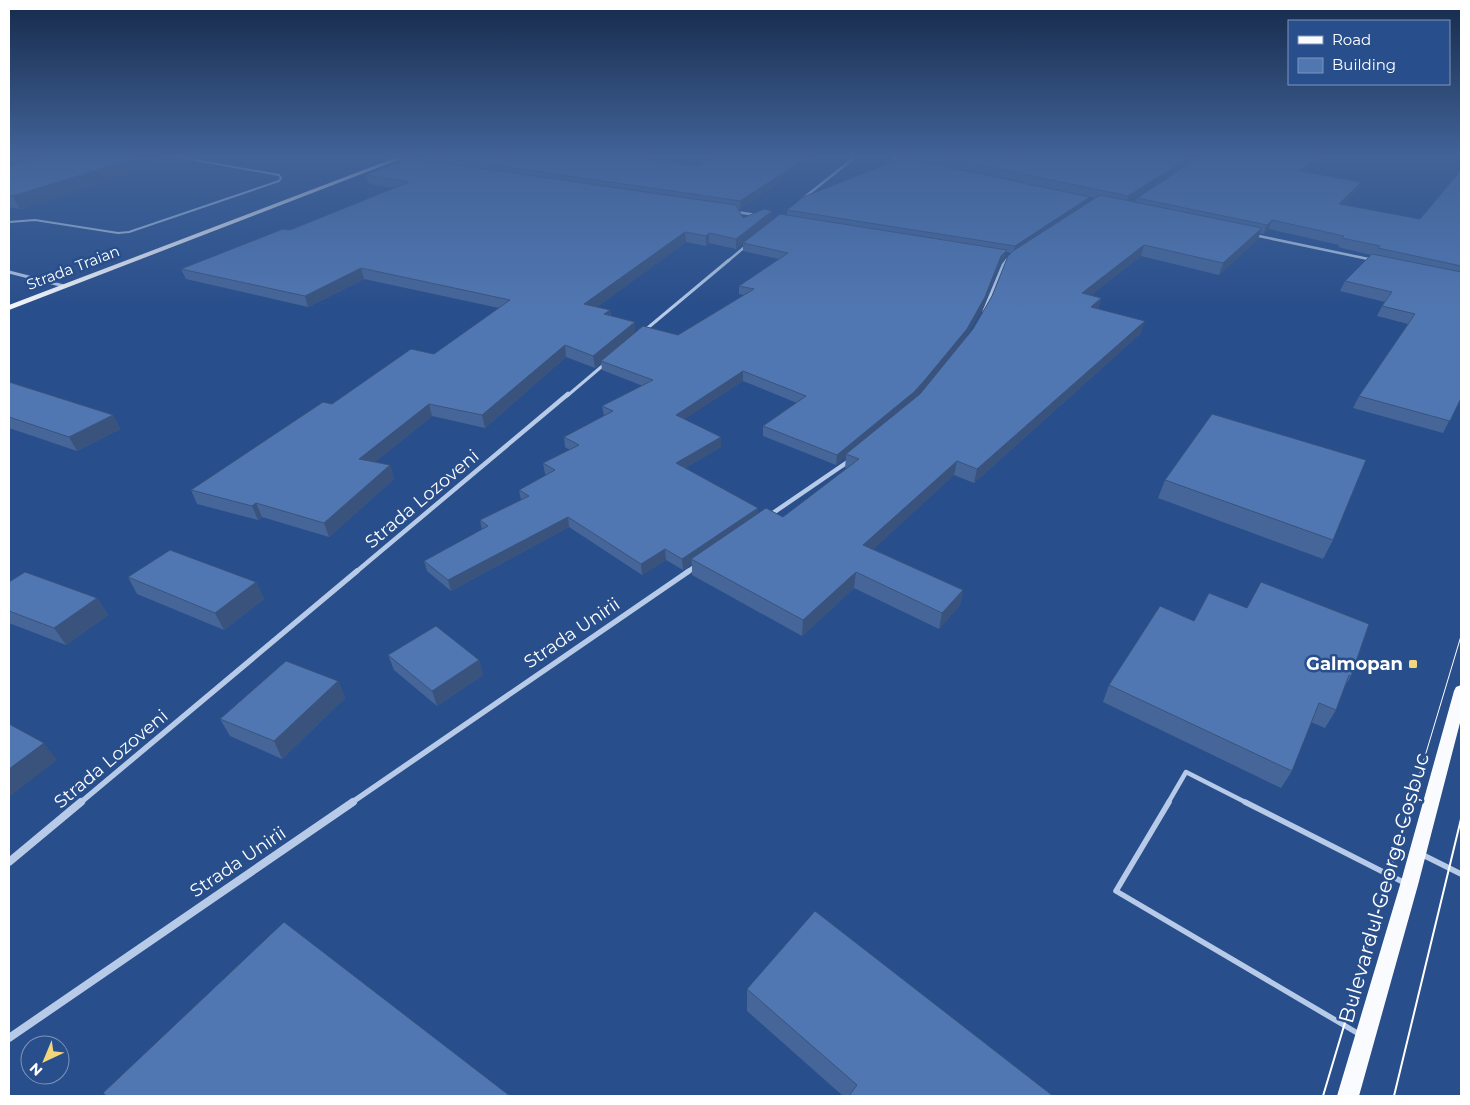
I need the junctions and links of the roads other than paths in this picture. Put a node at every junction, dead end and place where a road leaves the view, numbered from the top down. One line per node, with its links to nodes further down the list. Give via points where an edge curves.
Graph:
1 (195, 210): 5 (lane, via 129,232 35,220)
2 (267, 210): 13 (main road, Strada Traian)
3 (728, 211): 4 (street)
4 (758, 215)
5 (9, 222)
6 (1252, 234): 11 (street)
7 (750, 242): 16 (street)
8 (1018, 252): 10 (street)
9 (1002, 254): 10 (street)
10 (1012, 256): 15 (street, via 1003,265)
11 (1376, 261)
12 (9, 272): 13 (street)
13 (64, 286): 14 (main road, Strada Traian)
14 (9, 308)
15 (982, 314)
16 (636, 338)
17 (613, 358): 23 (street, Strada Lozoveni)
18 (855, 456): 19 (street)
19 (765, 519)
20 (699, 564): 26 (street, Strada Unirii)
21 (1461, 691): 22 (main road, Bulevardul George Coșbuc)
22 (1418, 852): 24 (lane); 25 (main road, Bulevardul George Coșbuc)
23 (9, 862)
24 (1461, 874)
25 (1409, 885): 27 (main road, Bulevardul George Coșbuc); 27 (lane, via 1186,772 1116,891)
26 (9, 1038)
27 (1365, 1038): 28 (main road, Bulevardul George Coșbuc)
28 (1348, 1096)

